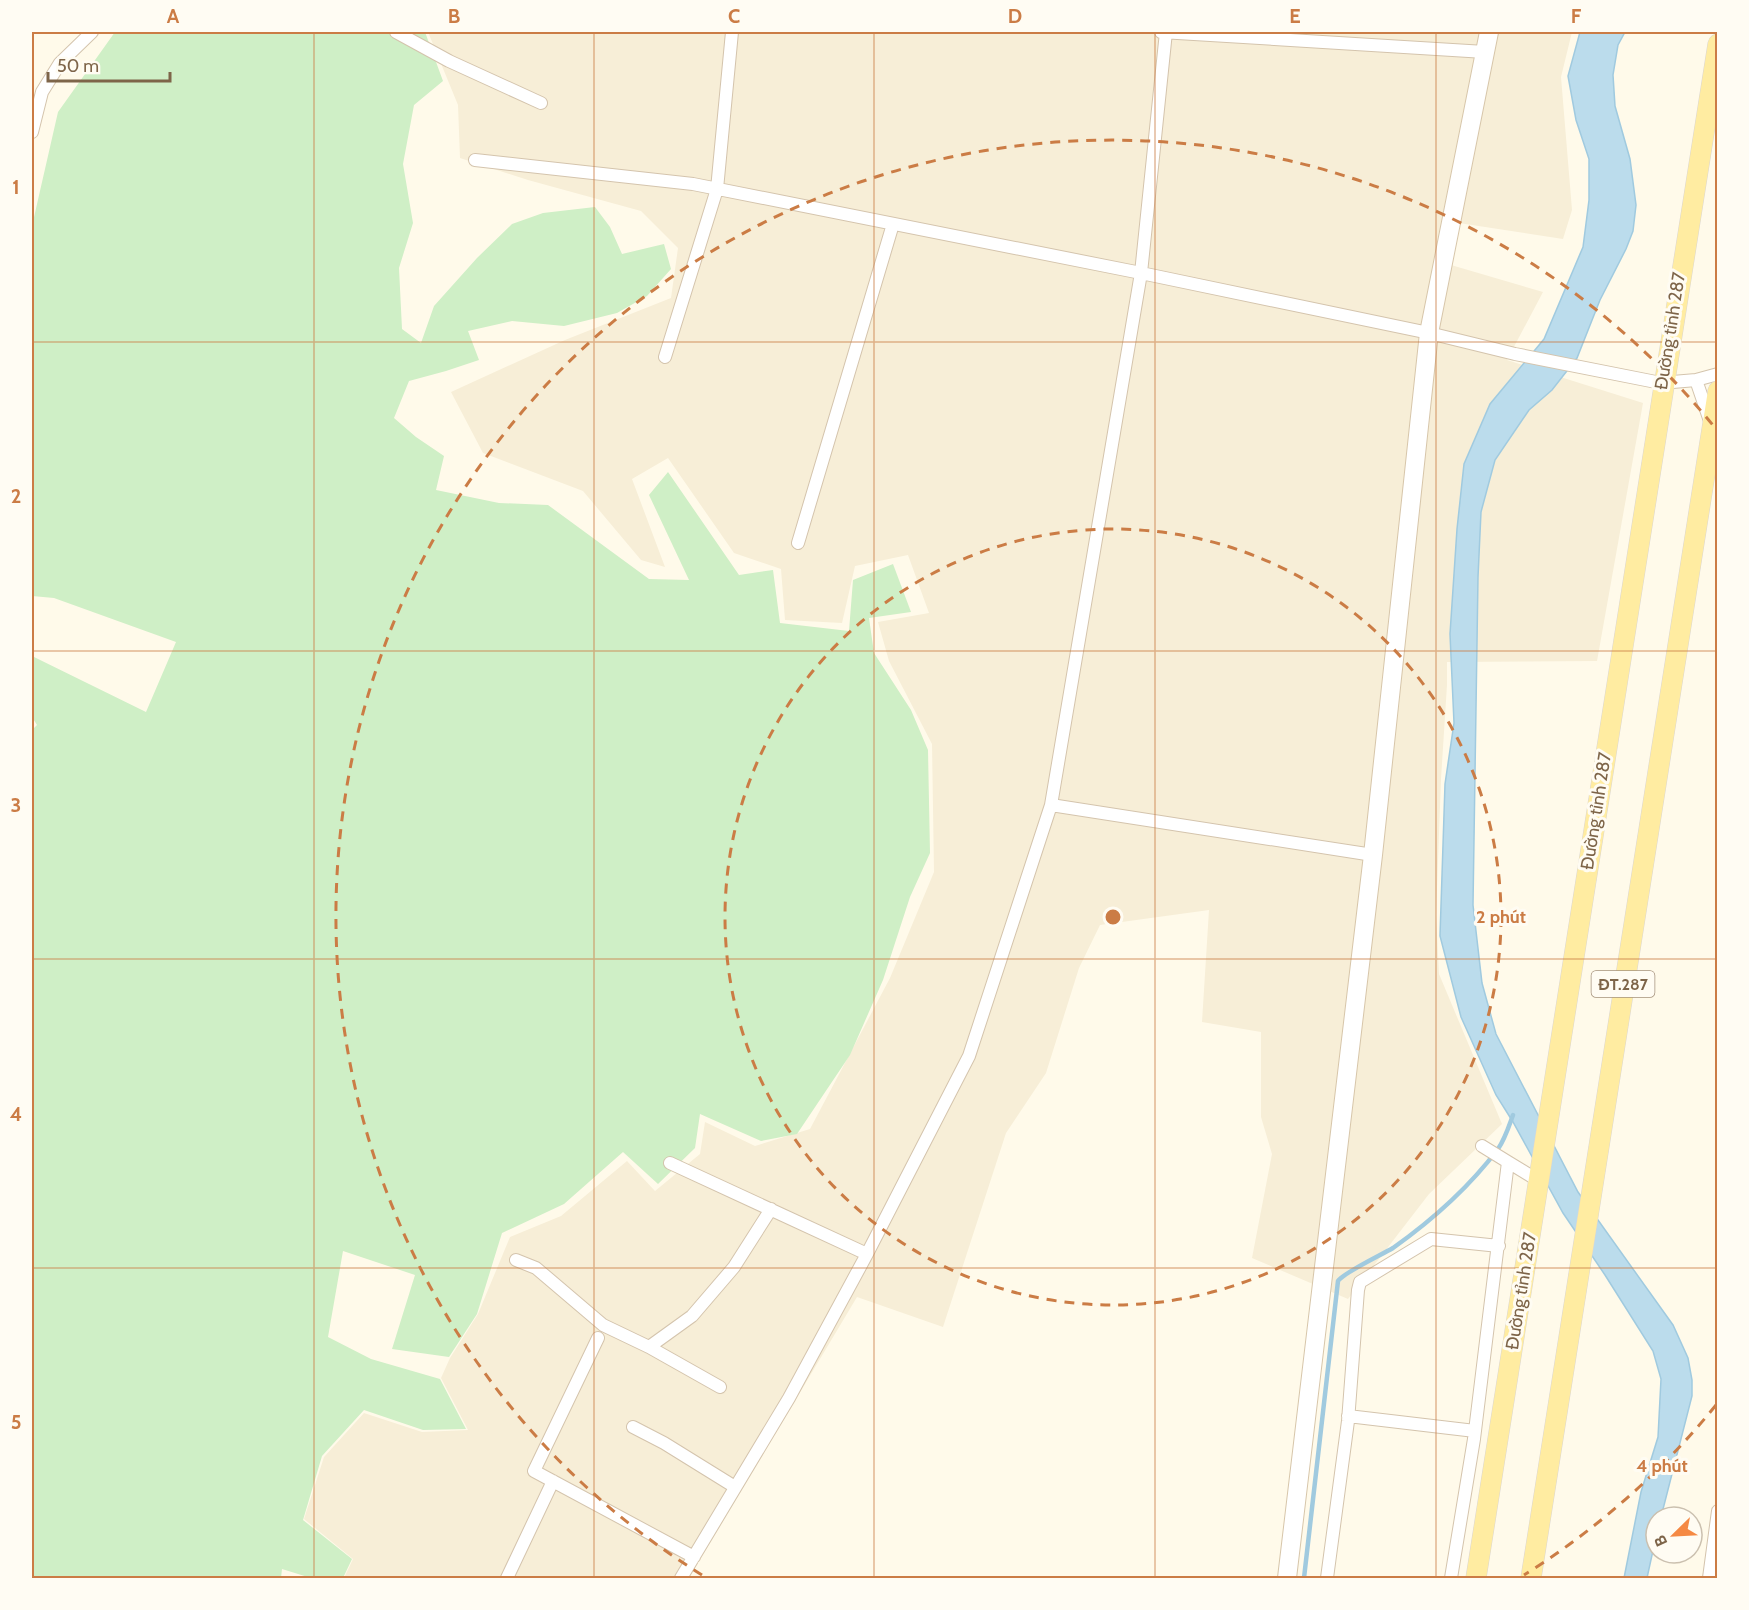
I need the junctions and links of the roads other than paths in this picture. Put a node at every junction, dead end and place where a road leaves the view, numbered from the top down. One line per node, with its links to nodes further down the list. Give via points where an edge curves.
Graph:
1 (92, 32): 12 (street, via 60,63 42,92)
2 (396, 32): 11 (street)
3 (732, 32): 14 (street)
4 (1161, 32): 5 (street)
5 (1166, 32): 8 (street); 16 (street)
6 (1320, 32): 8 (street)
7 (1489, 32): 10 (street)
8 (1300, 39): 10 (street)
9 (1718, 44): 21 (main road, Đường tỉnh 287 / ĐT.287)
10 (1485, 52): 17 (street)
11 (541, 103)
12 (32, 132)
13 (476, 160): 14 (street)
14 (717, 189): 15 (street); 18 (street)
15 (893, 224): 16 (street); 24 (street)
16 (1141, 273): 17 (street); 25 (street)
17 (1429, 333): 21 (street); 26 (street)
18 (665, 357)
19 (1718, 374): 20 (street)
20 (1696, 381): 21 (street); 23 (street)
21 (1661, 382): 30 (main road, Đường tỉnh 287 / ĐT.287)
22 (1718, 391): 23 (main road, ĐT.287)
23 (1715, 436): 51 (main road, ĐT.287)
24 (798, 543)
25 (1051, 805): 26 (street); 33 (street, via 969,1056)
26 (1373, 855): 47 (street)
27 (1482, 1146): 28 (street)
28 (1506, 1160): 30 (street); 32 (street)
29 (670, 1162): 31 (street)
30 (1539, 1180): 50 (main road, Đường tỉnh 287 / ĐT.287)
31 (771, 1209): 33 (street); 36 (street, via 734,1267 692,1316)
32 (1499, 1246): 38 (street, via 1431,1239 1360,1282); 40 (street)
33 (867, 1254): 42 (street, via 789,1398)
34 (516, 1260): 36 (street, via 536,1268 603,1325)
35 (598, 1338): 41 (street, via 534,1471)
36 (649, 1347): 37 (street)
37 (720, 1387)
38 (1348, 1416): 40 (street); 48 (street)
39 (633, 1427): 42 (street)
40 (1475, 1431): 49 (street)
41 (553, 1481): 44 (street); 45 (street)
42 (735, 1487): 44 (street)
43 (1718, 1511): 52 (street)
44 (694, 1557): 46 (street)
45 (507, 1578)
46 (681, 1578)
47 (1287, 1578)
48 (1327, 1578)
49 (1451, 1578)
50 (1476, 1578)
51 (1531, 1578)
52 (1709, 1578)

